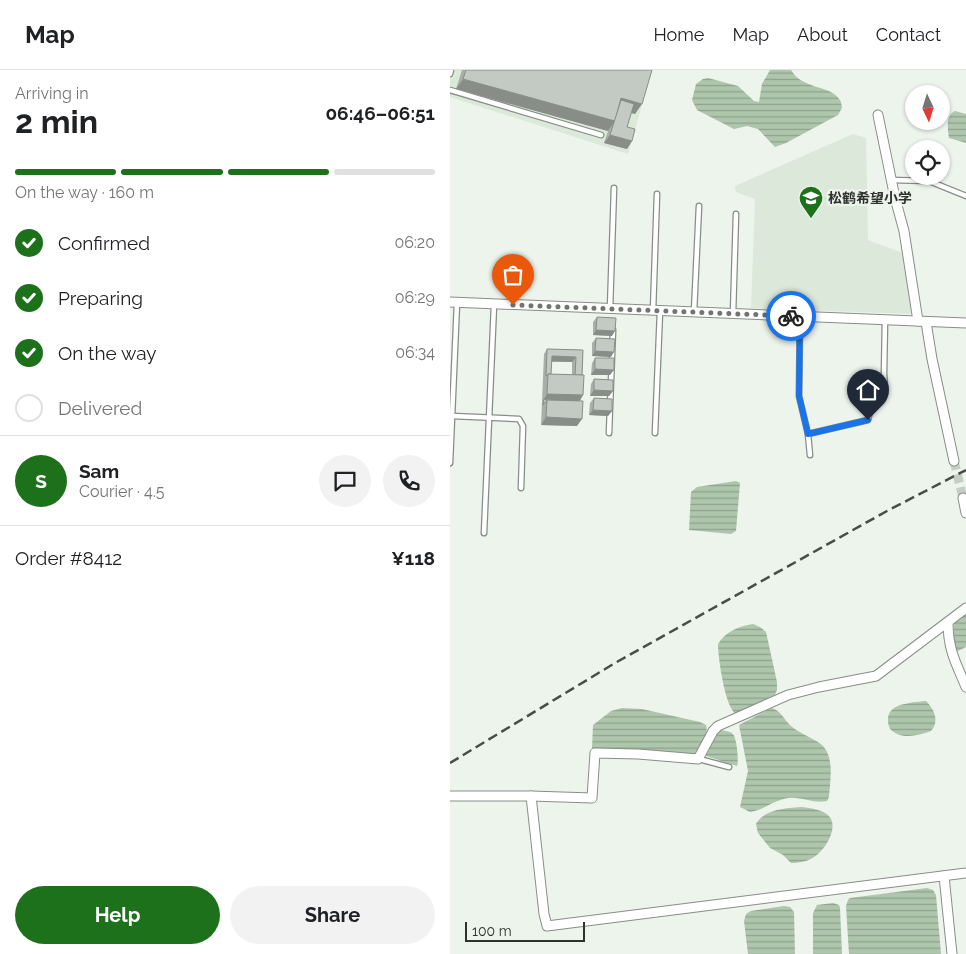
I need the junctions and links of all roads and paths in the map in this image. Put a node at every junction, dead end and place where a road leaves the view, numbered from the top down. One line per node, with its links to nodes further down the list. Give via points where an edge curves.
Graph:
1 (451, 70): 2 (lane)
2 (450, 74)
3 (450, 90): 5 (lane)
4 (878, 115): 6 (street)
5 (601, 136)
6 (891, 180): 9 (lane, via 929,182); 20 (street)
7 (614, 188): 15 (lane)
8 (657, 194): 14 (lane)
9 (966, 196)
10 (698, 206): 16 (lane)
11 (736, 214): 17 (lane)
12 (454, 303): 13 (street); 23 (lane)
13 (494, 304): 15 (street); 24 (lane)
14 (656, 311): 15 (street); 16 (street); 25 (lane)
15 (612, 312)
16 (694, 312): 17 (street)
17 (733, 314): 18 (street)
18 (800, 317): 19 (street); 27 (lane, via 799,396)
19 (885, 320): 20 (street); 27 (lane, via 886,388 873,398 868,420)
20 (922, 322): 21 (street); 29 (street)
21 (966, 323)
22 (613, 328): 26 (lane)
23 (452, 416): 24 (lane); 30 (lane)
24 (489, 418): 31 (lane, via 519,419 522,423); 34 (lane)
25 (655, 433)
26 (609, 434)
27 (808, 434): 28 (lane)
28 (810, 455)
29 (954, 461)
30 (450, 463)
31 (520, 488)
32 (963, 498): 33 (street)
33 (966, 513)
34 (484, 533)
35 (966, 608): 36 (street)
36 (948, 622): 37 (street, via 951,652); 38 (street, via 876,676 788,695 718,726)
37 (966, 687)
38 (698, 759): 39 (lane); 41 (street, via 596,753 592,798)
39 (729, 767)
40 (450, 796): 41 (street)
41 (531, 796): 43 (street, via 546,926)
42 (966, 873): 43 (street)
43 (944, 876): 44 (street)
44 (952, 954)

